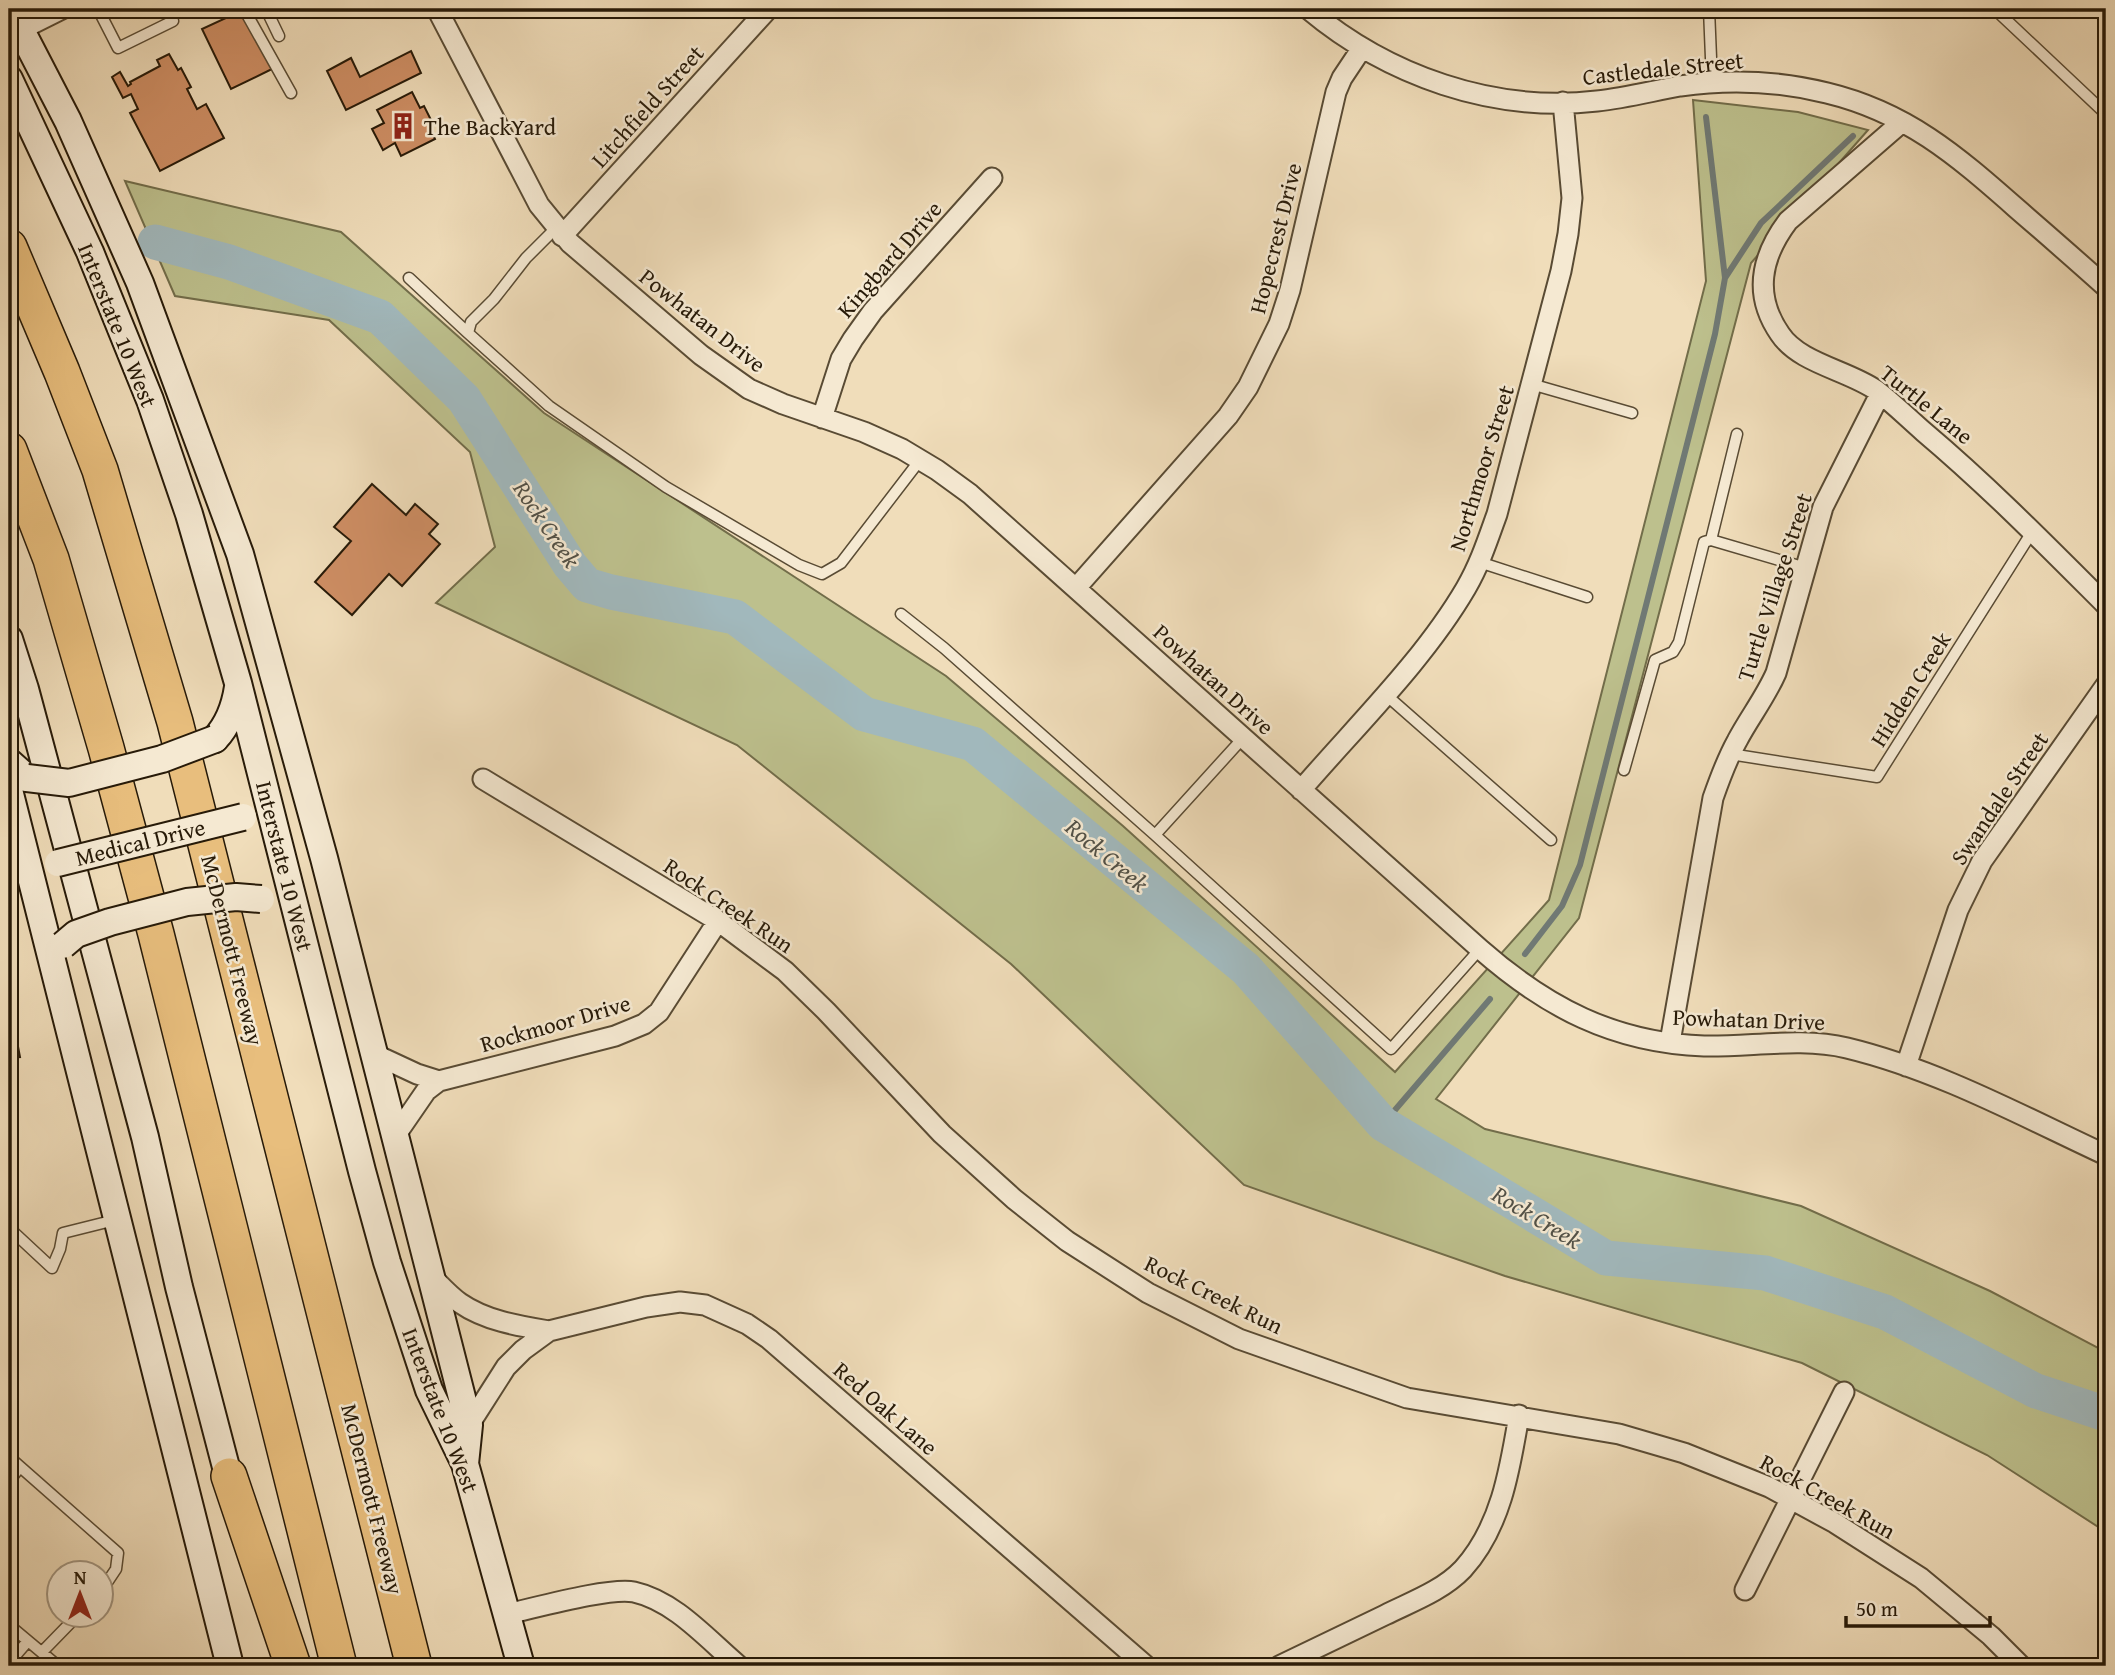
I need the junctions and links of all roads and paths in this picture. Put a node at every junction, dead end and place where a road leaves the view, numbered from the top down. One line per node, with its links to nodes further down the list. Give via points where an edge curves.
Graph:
1 (62, 9): 11 (street)
2 (98, 9): 3 (lane, via 118,48 173,21)
3 (166, 9)
4 (244, 9): 16 (lane)
5 (266, 9): 12 (lane)
6 (437, 9): 21 (street, Powhatan Drive, via 533,193)
7 (768, 9): 21 (street, Litchfield Street)
8 (1308, 9): 13 (street, Castledale Street)
9 (1709, 9): 15 (lane)
10 (2001, 15): 18 (lane)
11 (16, 19): 60 (main road, via 68,121 140,284 240,554)
12 (279, 36)
13 (1362, 48): 17 (street, Castledale Street, via 1467,93); 37 (street, Hopecrest Drive, via 1336,92 1290,290 1265,356 1228,416)
14 (9, 79): 42 (main road, Interstate 10 West, via 90,252 150,400)
15 (1716, 82): 17 (street, Castledale Street, via 1638,96); 19 (street, Castledale Street, via 1816,91 1865,104)
16 (291, 93)
17 (1563, 102): 26 (street, Northmoor Street, via 1572,198 1569,234)
18 (2106, 114)
19 (1902, 122): 24 (street, Castledale Street, via 1958,156); 27 (street, Turtle Lane, via 1788,221 1769,251 1763,277 1764,295 1781,336 1797,352 1841,370)
20 (992, 178): 29 (street, Kingbard Drive, via 853,339 841,359)
21 (559, 232): 25 (lane, via 526,258 471,322); 29 (street, Powhatan Drive, via 739,383)
22 (9, 247): 91 (highway, McDermott Freeway, via 100,470 175,722)
23 (409, 278): 25 (lane)
24 (2106, 287)
25 (468, 333): 32 (lane, via 549,406 666,487 822,574 841,563)
26 (1531, 384): 28 (lane); 35 (street, Northmoor Street, via 1497,514)
27 (1880, 394): 33 (street, Turtle Lane, via 1969,470); 36 (street, Turtle Village Street, via 1823,508)
28 (1632, 413)
29 (822, 418): 32 (street, Powhatan Drive, via 864,432)
30 (1737, 434): 34 (lane)
31 (9, 450): 90 (highway, via 51,559 106,748)
32 (920, 460): 37 (street, Powhatan Drive, via 970,494)
33 (2032, 532): 39 (street, Turtle Lane); 46 (lane, Hidden Creek, via 1877,777)
34 (1711, 540): 36 (lane); 47 (lane, via 1704,542 1679,642 1673,652 1655,660)
35 (1479, 562): 38 (lane); 44 (street, Northmoor Street, via 1450,613)
36 (1806, 568): 46 (street, Turtle Village Street, via 1776,673)
37 (1076, 588): 45 (street, Powhatan Drive)
38 (1587, 597)
39 (2106, 605)
40 (901, 614): 52 (lane)
41 (9, 639): 75 (main road, via 135,1097)
42 (238, 683): 48 (main road, bridge, via 231,716 215,738 162,759 69,783); 51 (main road, Interstate 10 West)
43 (2106, 685): 61 (street, Swandale Street, via 1982,861 1958,910)
44 (1385, 693): 50 (street, Northmoor Street); 53 (lane)
45 (1243, 738): 50 (street, Powhatan Drive); 52 (lane)
46 (1730, 754): 59 (street, Turtle Village Street, via 1713,798)
47 (1624, 770)
48 (15, 776): 54 (main road)
49 (483, 779): 55 (street, Rock Creek Run)
50 (1301, 790): 57 (street, Powhatan Drive)
51 (272, 811): 54 (main road, Medical Drive, bridge); 56 (main road, Interstate 10 West)
52 (1155, 835): 57 (lane, via 1391,1049)
53 (1552, 840)
54 (18, 873): 58 (main road)
55 (718, 921): 62 (street, Rockmoor Drive, via 659,1012 644,1024 615,1036); 70 (street, Rock Creek Run, via 785,971 942,1134 1014,1199 1067,1241 1149,1293 1239,1339 1406,1398)
56 (303, 942): 58 (main road, bridge, via 277,908 261,899 187,902 76,934 63,945); 73 (main road, Interstate 10 West, via 387,1262 429,1390)
57 (1480, 949): 59 (street, Powhatan Drive, via 1535,993 1566,1011 1598,1025)
58 (56, 981): 65 (main road)
59 (1670, 1042): 61 (street, Powhatan Drive, via 1843,1047)
60 (374, 1054): 62 (street); 63 (main road)
61 (1906, 1066): 64 (street, Powhatan Drive)
62 (439, 1082): 63 (street, via 426,1091)
63 (395, 1136): 67 (main road)
64 (2106, 1156)
65 (116, 1220): 66 (lane, via 63,1233 52,1268); 87 (main road)
66 (9, 1228)
67 (432, 1277): 68 (street, Red Oak Lane, via 461,1304 488,1317); 71 (main road)
68 (549, 1331): 71 (street, Red Oak Lane, via 506,1367); 94 (street, Red Oak Lane, via 680,1302 705,1305 747,1324)
69 (1844, 1392): 77 (street)
70 (1519, 1415): 77 (street, Rock Creek Run, via 1619,1434 1684,1453); 95 (street, via 1510,1472 1498,1508 1462,1569 1437,1589)
71 (470, 1425): 73 (main road)
72 (9, 1457): 74 (lane)
73 (465, 1464): 80 (main road, Interstate 10 West)
74 (20, 1467): 76 (lane); 78 (lane, via 118,1553)
75 (229, 1476): 88 (main road); 89 (highway)
76 (9, 1481)
77 (1791, 1498): 79 (street); 96 (street, Rock Creek Run, via 1921,1578)
78 (116, 1569)
79 (1745, 1590)
80 (507, 1614): 92 (main road, Interstate 10 West); 93 (street, via 631,1591 677,1613)
81 (9, 1625): 83 (lane)
82 (63, 1630): 84 (lane)
83 (28, 1641): 84 (lane); 85 (lane)
84 (42, 1652): 86 (lane)
85 (9, 1663)
86 (58, 1666)
87 (230, 1666)
88 (275, 1666)
89 (293, 1666)
90 (339, 1666)
91 (414, 1666)
92 (521, 1666)
93 (738, 1666)
94 (1146, 1666)
95 (1279, 1666)
96 (2021, 1666)

